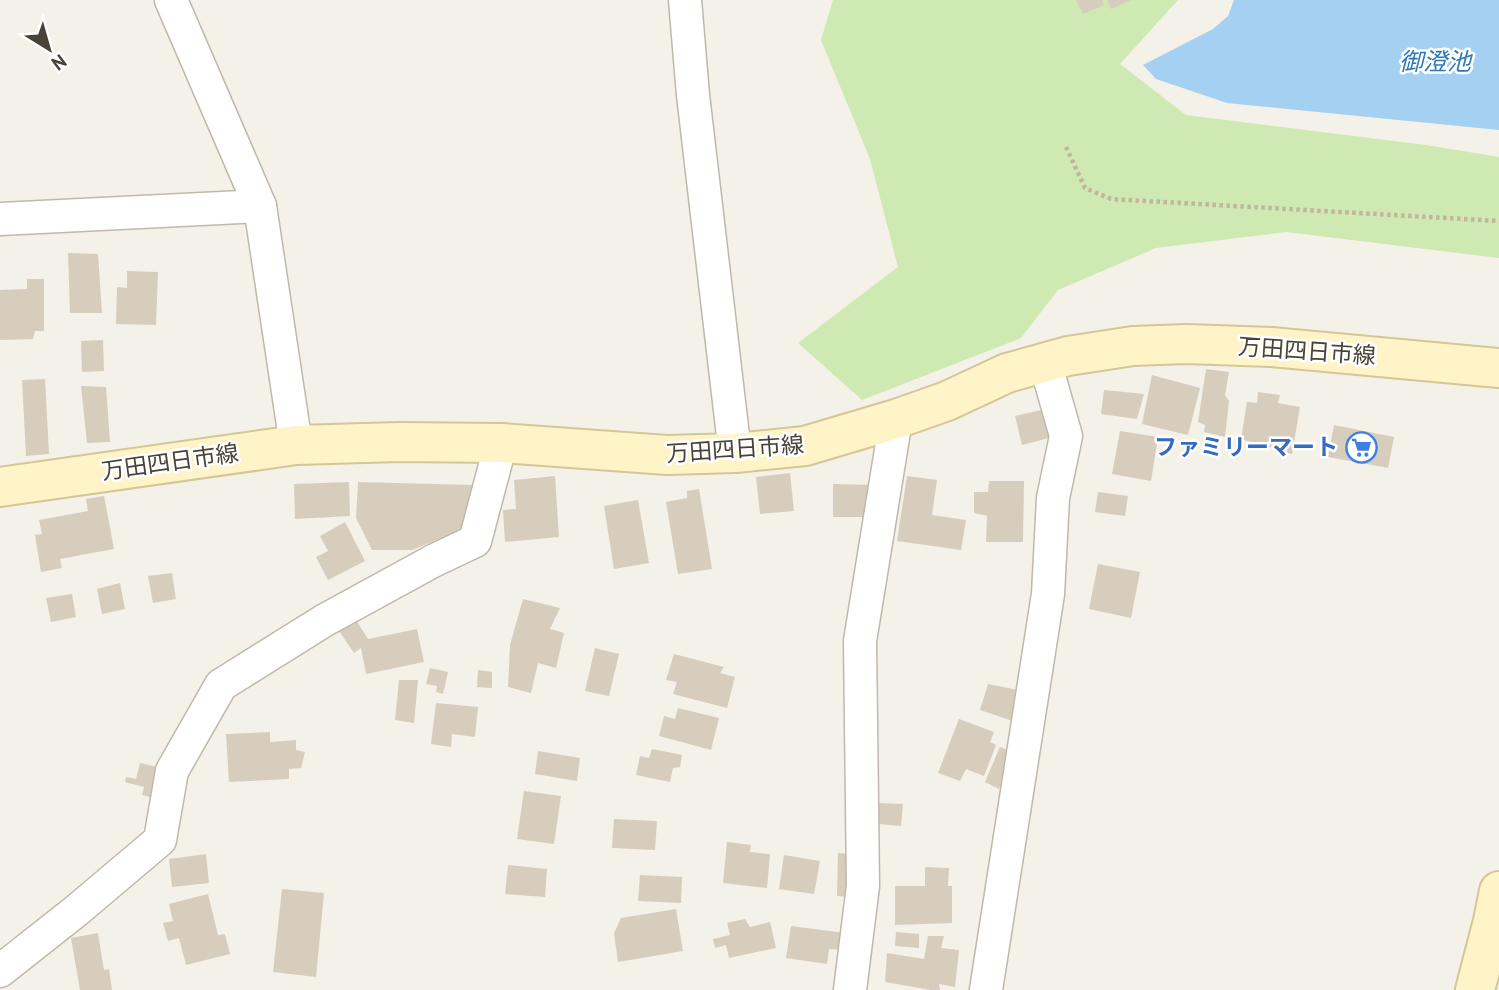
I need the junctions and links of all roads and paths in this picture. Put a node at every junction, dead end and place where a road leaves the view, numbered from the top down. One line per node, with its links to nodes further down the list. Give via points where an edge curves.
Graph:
1 (172, 0): 4 (street)
2 (685, 0): 12 (street)
3 (1066, 147): 6 (path, via 1085,188 1111,199)
4 (260, 206): 5 (street); 11 (street)
5 (0, 219)
6 (1499, 220)
7 (1045, 362): 8 (main road, 万田四日市線, via 1133,346 1186,344 1271,347); 9 (main road, 万田四日市線); 17 (street, via 1066,436 1053,498 1048,594)
8 (1499, 368)
9 (896, 419): 12 (main road, 万田四日市線, via 805,446); 16 (street, via 860,641 863,886)
10 (501, 443): 11 (main road, 万田四日市線); 12 (main road, 万田四日市線, via 667,455); 15 (street, via 475,541 325,620 221,685 172,771 160,840)
11 (296, 445): 13 (main road, 万田四日市線)
12 (735, 453)
13 (0, 487)
14 (1499, 891): 18 (main road)
15 (0, 971)
16 (850, 990)
17 (986, 990)
18 (1475, 990)

